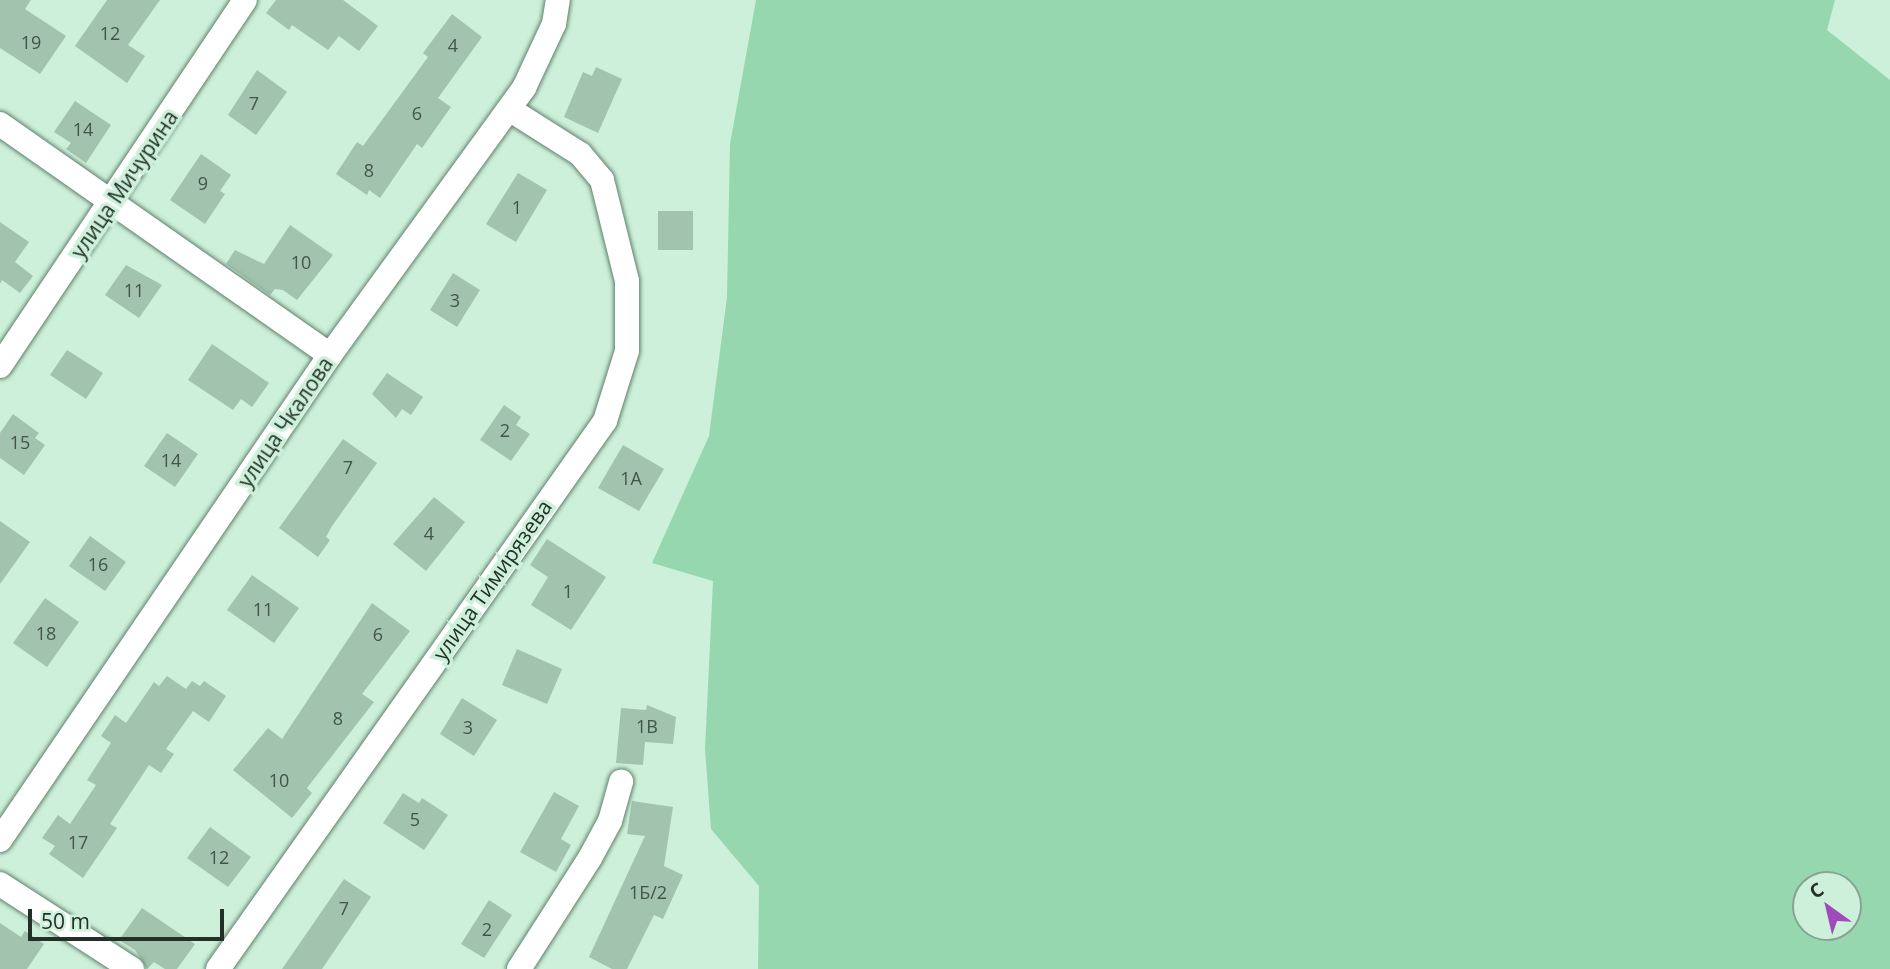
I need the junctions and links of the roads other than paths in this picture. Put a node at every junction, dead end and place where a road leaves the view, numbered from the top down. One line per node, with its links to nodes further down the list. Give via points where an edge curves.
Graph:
1 (245, 0): 5 (street, улица Мичурина)
2 (558, 0): 3 (street, улица Чкалова, via 554,24 524,89)
3 (509, 109): 6 (street, улица Чкалова); 12 (street, улица Тимирязева, via 580,154 602,180 627,281 627,351 605,421)
4 (0, 124): 5 (street)
5 (113, 202): 6 (street); 7 (street, улица Мичурина)
6 (330, 355): 9 (street, улица Чкалова)
7 (0, 366)
8 (621, 782): 13 (street, via 610,821 590,858)
9 (0, 839)
10 (0, 884): 11 (street)
11 (132, 969)
12 (218, 969)
13 (519, 969)

